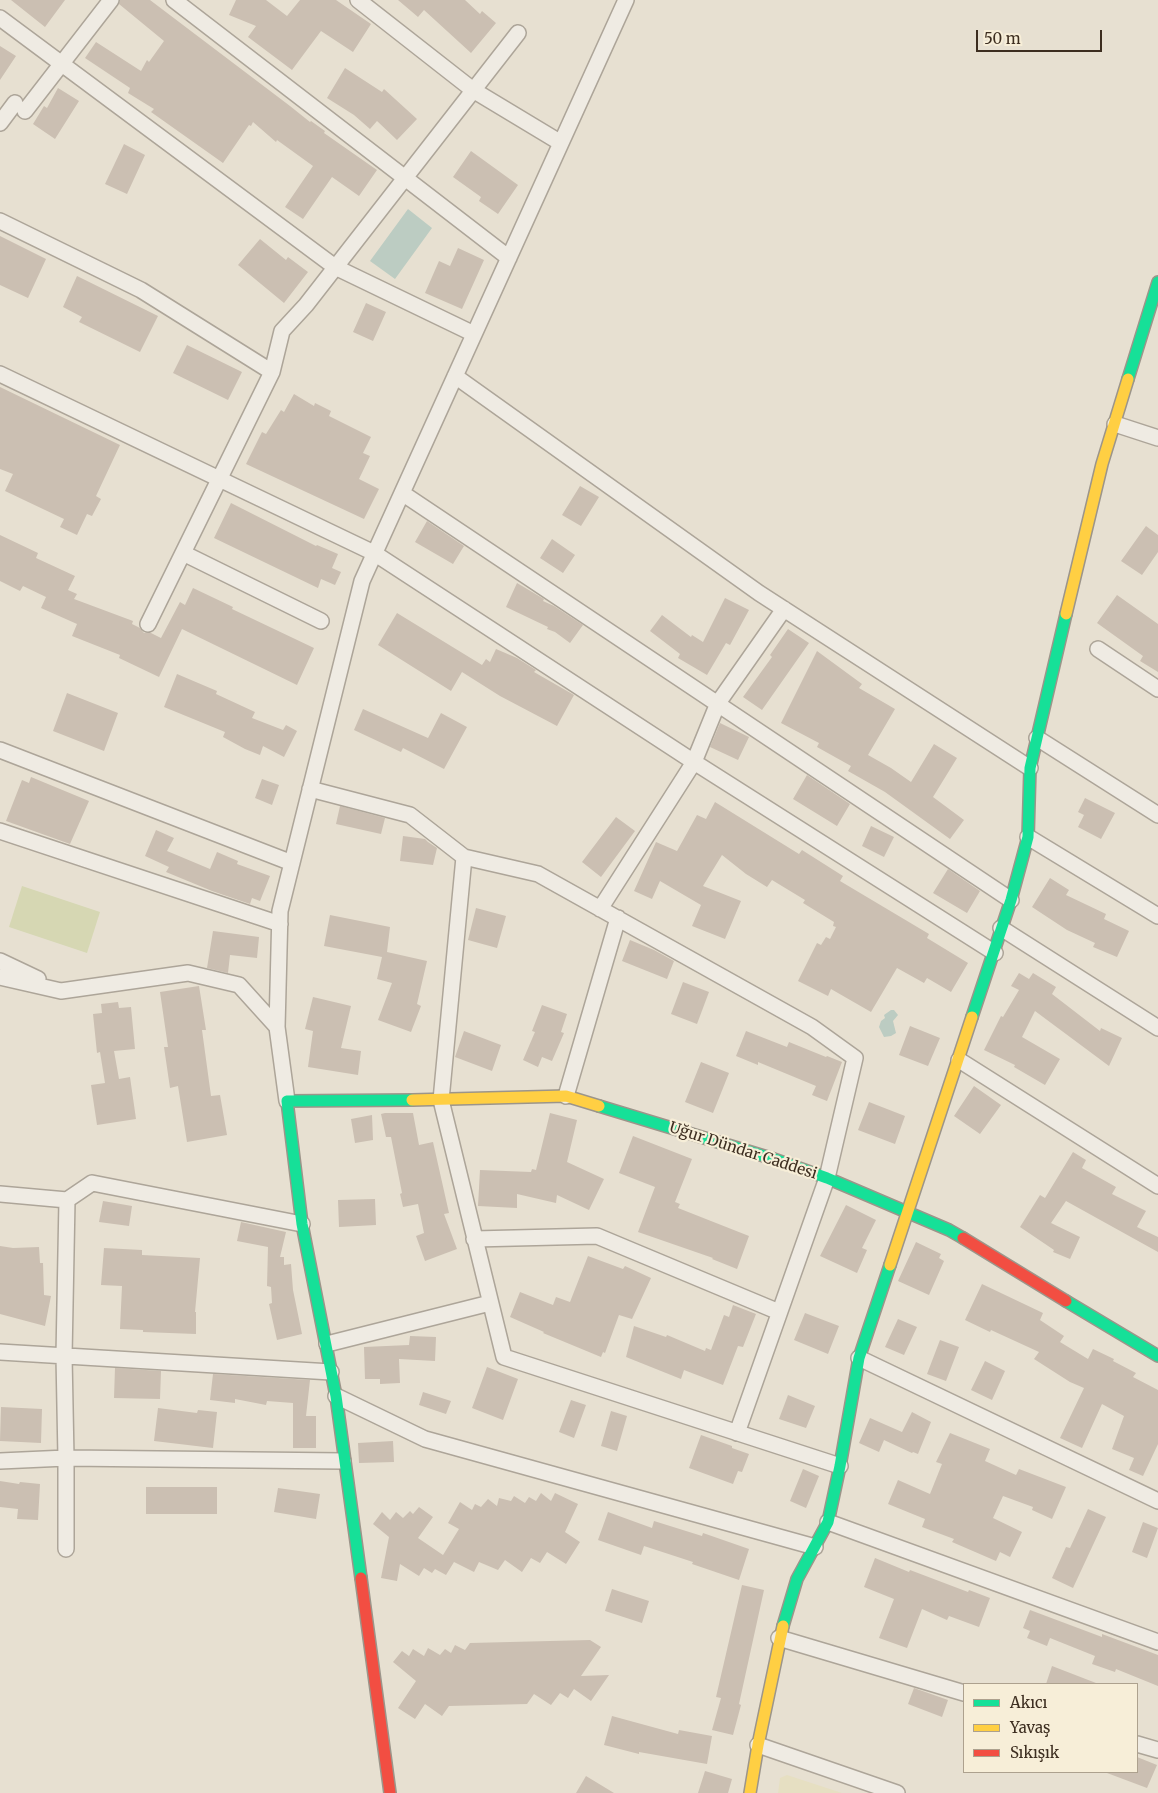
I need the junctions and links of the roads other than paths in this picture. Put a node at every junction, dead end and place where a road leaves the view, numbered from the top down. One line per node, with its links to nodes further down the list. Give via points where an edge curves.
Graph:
1 (111, 0): 7 (street)
2 (174, 0): 11 (street)
3 (358, 0): 8 (street)
4 (626, 0): 10 (street)
5 (0, 18): 7 (street)
6 (518, 33): 8 (street)
7 (62, 64): 9 (street, via 20,107); 14 (street)
8 (473, 90): 10 (street); 11 (street)
9 (0, 122)
10 (561, 143): 13 (street)
11 (405, 178): 13 (street); 14 (street)
12 (0, 221): 18 (street, via 141,290)
13 (508, 258): 17 (street)
14 (335, 267): 17 (street); 18 (street, via 282,331)
15 (1158, 282): 16 (street)
16 (1154, 310): 21 (street)
17 (474, 334): 20 (street)
18 (272, 372): 23 (street)
19 (0, 374): 23 (street)
20 (454, 376): 24 (street); 27 (street)
21 (1115, 424): 22 (street); 33 (street, via 1102,464)
22 (1158, 438)
23 (219, 479): 25 (street); 26 (street)
24 (402, 492): 26 (street); 32 (street)
25 (183, 553): 28 (street); 29 (street)
26 (374, 553): 35 (street); 37 (street, via 362,581)
27 (784, 609): 32 (street); 36 (street)
28 (321, 621)
29 (148, 624)
30 (1098, 649): 31 (street)
31 (1158, 689)
32 (718, 703): 35 (street); 43 (street)
33 (1037, 738): 36 (street); 38 (street)
34 (0, 750): 42 (street)
35 (694, 762): 44 (street); 49 (street)
36 (1030, 768): 40 (street)
37 (310, 789): 41 (street, via 410,815); 42 (street)
38 (1158, 815)
39 (0, 832): 47 (street)
40 (1028, 837): 43 (street); 45 (street)
41 (464, 857): 44 (street, via 538,874); 57 (street)
42 (292, 863): 47 (street)
43 (1011, 900): 48 (street)
44 (600, 908): 46 (street)
45 (1158, 916)
46 (618, 918): 56 (street); 59 (street, via 812,1027 855,1058)
47 (280, 924): 53 (street)
48 (1001, 928): 49 (street); 54 (street)
49 (995, 953): 55 (street)
50 (0, 961): 52 (street)
51 (0, 977): 52 (street)
52 (61, 991): 53 (street, via 188,973 240,985)
53 (277, 1027): 58 (street)
54 (1158, 1028)
55 (959, 1060): 60 (street); 63 (street)
56 (566, 1096): 57 (street, Uğur Dündar Caddesi); 59 (street, Uğur Dündar Caddesi)
57 (441, 1100): 58 (street, Uğur Dündar Caddesi); 65 (street)
58 (287, 1101): 64 (street)
59 (827, 1178): 63 (street, Uğur Dündar Caddesi); 67 (street)
60 (1158, 1186)
61 (0, 1194): 62 (street)
62 (67, 1200): 64 (street, via 92,1183); 70 (street)
63 (907, 1212): 71 (street, Uğur Dündar Caddesi, via 949,1230); 72 (street)
64 (302, 1224): 68 (street)
65 (474, 1239): 66 (street); 67 (street, via 597,1236)
66 (490, 1303): 68 (street); 75 (street, via 504,1357)
67 (779, 1312): 75 (street)
68 (327, 1344): 73 (street)
69 (0, 1352): 70 (street)
70 (64, 1356): 73 (street); 76 (street)
71 (1158, 1356)
72 (859, 1358): 79 (street); 80 (street)
73 (331, 1372): 74 (street)
74 (336, 1396): 78 (street); 82 (street, via 426,1439)
75 (737, 1433): 79 (street)
76 (66, 1458): 77 (street); 78 (street); 83 (street)
77 (0, 1461)
78 (344, 1461): 90 (street)
79 (840, 1466): 81 (street)
80 (1158, 1502)
81 (828, 1522): 82 (street); 85 (street)
82 (816, 1547): 84 (street, via 797,1579)
83 (66, 1549)
84 (779, 1638): 86 (street); 88 (street)
85 (1158, 1642)
86 (963, 1693)
87 (1138, 1744): 89 (street)
88 (758, 1745): 91 (street); 92 (street)
89 (1158, 1750)
90 (390, 1793)
91 (750, 1793)
92 (897, 1793)

